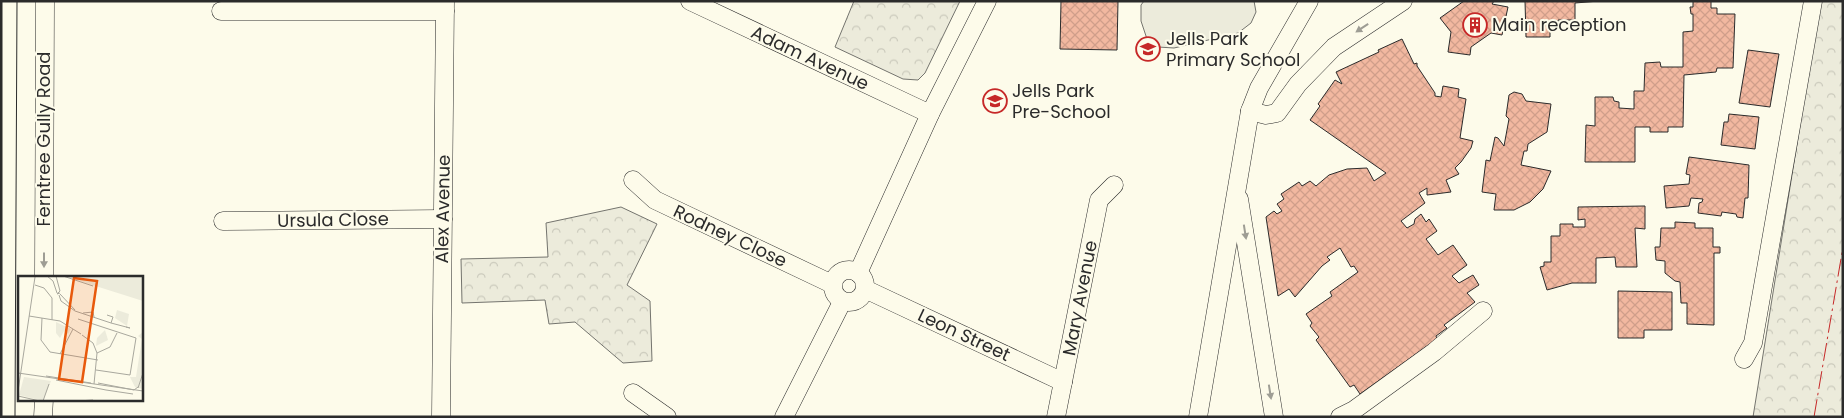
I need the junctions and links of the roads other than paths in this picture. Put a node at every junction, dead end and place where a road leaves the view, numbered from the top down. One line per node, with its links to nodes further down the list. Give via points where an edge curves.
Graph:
1 (6, 1): 26 (main road)
2 (45, 1): 17 (street, Ferntree Gully Road, one-way to 17)
3 (690, 1): 11 (street, Adam Avenue)
4 (987, 1): 11 (street)
5 (1309, 1): 10 (street, via 1259,88)
6 (1403, 1): 10 (street, one-way to 10, via 1334,47 1298,84 1277,113 1266,115)
7 (1813, 1): 22 (street, via 1753,343)
8 (445, 6): 9 (street); 15 (street, Alex Avenue)
9 (221, 11)
10 (1250, 111): 13 (street)
11 (930, 114): 18 (street)
12 (633, 180): 19 (street, Rodney Close, via 655,200)
13 (1237, 184): 32 (street); 33 (street, one-way to 33)
14 (1114, 185): 23 (street, Mary Avenue, via 1099,200)
15 (443, 219): 16 (street, Ursula Close); 28 (street, Alex Avenue)
16 (223, 221)
17 (44, 276)
18 (862, 281): 19 (street, via 848,270 834,278); 20 (street, via 863,295 856,301); 23 (street, Leon Street)
19 (832, 284): 20 (street, via 836,297)
20 (842, 302): 30 (street)
21 (1483, 311): 34 (street, via 1434,352)
22 (1744, 360)
23 (1063, 382): 31 (street, Mary Avenue)
24 (633, 394): 29 (street)
25 (44, 400): 27 (street)
26 (4, 417)
27 (44, 417)
28 (441, 417)
29 (668, 417)
30 (784, 417)
31 (1056, 417)
32 (1198, 417)
33 (1274, 417)
34 (1340, 417)

